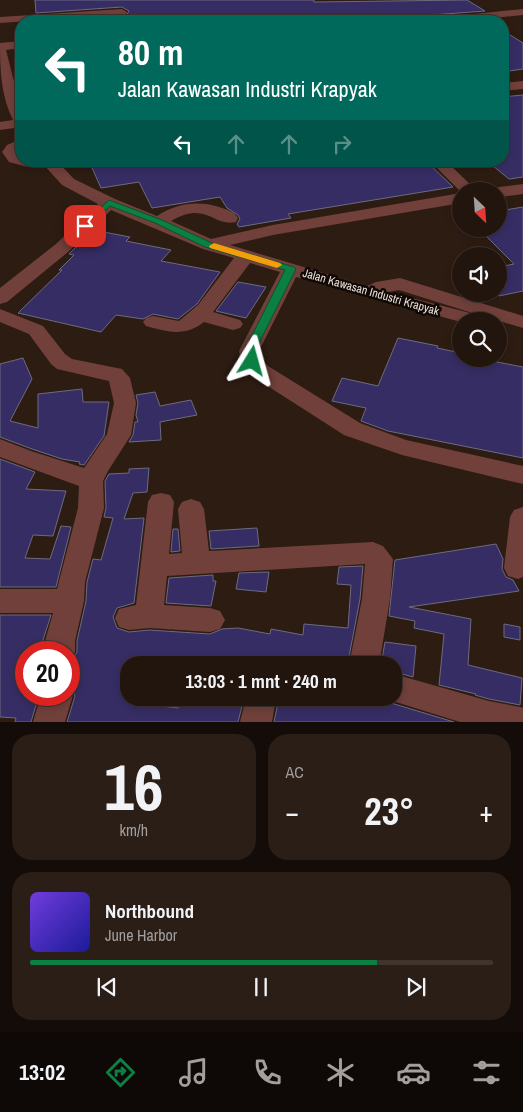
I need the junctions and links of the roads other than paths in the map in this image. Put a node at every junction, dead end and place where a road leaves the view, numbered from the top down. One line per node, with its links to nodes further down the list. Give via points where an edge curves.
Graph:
1 (50, 7): 3 (street)
2 (430, 11): 8 (street, via 452,9)
3 (0, 12)
4 (122, 12): 7 (street)
5 (510, 12): 6 (street); 9 (street); 12 (street)
6 (523, 12)
7 (76, 15)
8 (463, 15)
9 (489, 15)
10 (15, 19): 11 (street)
11 (0, 20)
12 (523, 26)
13 (15, 46): 14 (street)
14 (0, 48): 15 (street)
15 (3, 69): 18 (street)
16 (523, 85): 17 (street)
17 (509, 86)
18 (7, 109)
19 (15, 123): 20 (street)
20 (0, 126)
21 (54, 167): 27 (street, Jalan Kawasan Industri Krapyak, via 68,182)
22 (442, 167): 23 (street)
23 (458, 182)
24 (523, 188): 25 (street)
25 (508, 190)
26 (452, 200): 30 (street, via 273,230)
27 (109, 203): 29 (street, Jalan Kawasan Industri Krapyak); 33 (street, via 62,248)
28 (230, 218): 29 (street, via 201,207 176,211)
29 (158, 222): 30 (street, Jalan Kawasan Industri Krapyak)
30 (208, 245): 31 (street, Jalan Kawasan Industri Krapyak)
31 (246, 256): 32 (street, Jalan Kawasan Industri Krapyak); 37 (street)
32 (291, 269): 34 (street, Jalan Kawasan Industri Krapyak); 44 (street, via 249,351 260,371 352,430 402,446)
33 (7, 292)
34 (371, 293): 35 (street, Jalan Kawasan Industri Krapyak); 39 (street, via 376,288 400,284)
35 (452, 314)
36 (0, 315): 45 (street, via 36,330 65,364 114,374 119,378 125,403 119,434)
37 (201, 315): 38 (street, via 193,324 181,327); 40 (lane)
38 (153, 322)
39 (523, 322)
40 (233, 324)
41 (507, 328): 42 (street)
42 (523, 333)
43 (0, 447): 45 (street, via 18,457)
44 (523, 475)
45 (91, 481): 53 (street, via 91,508 71,582)
46 (161, 502): 50 (street)
47 (191, 509): 49 (street)
48 (523, 517): 51 (street)
49 (197, 563): 50 (street); 56 (street, via 373,553 379,560)
50 (154, 566): 54 (street, via 139,617)
51 (518, 568)
52 (0, 601): 53 (street)
53 (70, 602): 55 (street)
54 (210, 620)
55 (61, 641)
56 (366, 656)
57 (402, 690): 62 (street)
58 (54, 706): 60 (street)
59 (259, 706): 61 (street)
60 (49, 722)
61 (256, 722)
62 (520, 722)

